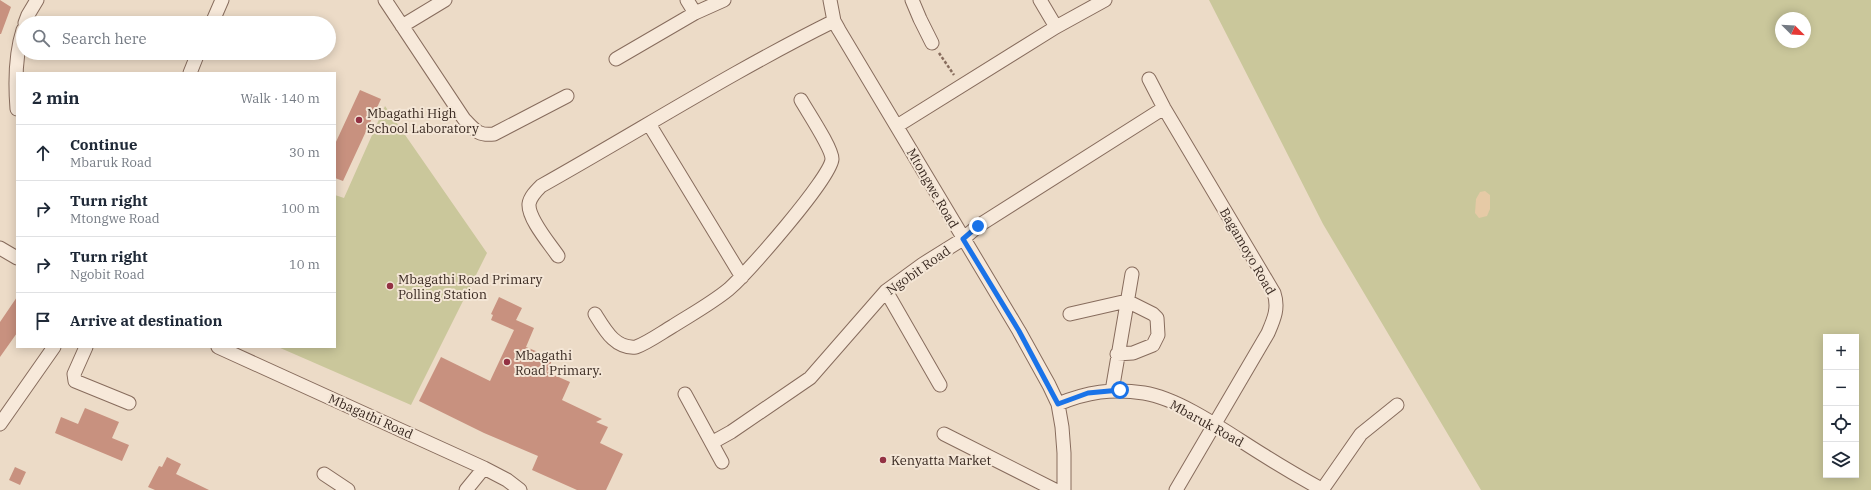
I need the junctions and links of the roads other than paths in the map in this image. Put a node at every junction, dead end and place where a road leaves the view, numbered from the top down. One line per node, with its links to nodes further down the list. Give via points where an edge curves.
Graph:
1 (37, 0): 12 (street)
2 (222, 0): 13 (street)
3 (386, 0): 15 (street)
4 (445, 0): 15 (street)
5 (687, 0): 11 (street)
6 (724, 0): 11 (street)
7 (830, 0): 14 (street, Mtongwe Road)
8 (912, 0): 17 (street)
9 (1040, 0): 16 (street)
10 (1105, 0): 16 (street)
11 (695, 13): 18 (street)
12 (28, 16)
13 (215, 16)
14 (834, 21): 27 (street, via 728,77); 28 (street, Mtongwe Road)
15 (402, 26): 24 (street, via 464,119 477,132 485,135 494,134)
16 (1056, 27): 28 (street)
17 (932, 43)
18 (616, 59)
19 (18, 60): 21 (street)
20 (195, 60): 22 (street)
21 (17, 72)
22 (190, 72)
23 (1149, 79): 26 (street, Bagamoyo Road)
24 (567, 96)
25 (801, 100): 34 (street, via 827,146 832,158 830,168 800,209)
26 (1164, 108): 29 (street, Ngobit Road, via 978,226); 50 (street, Bagamoyo Road, via 1277,301 1276,315 1268,333)
27 (649, 124): 31 (street, via 541,186 533,195 529,204 530,215); 34 (street)
28 (897, 126): 29 (street, Mtongwe Road)
29 (963, 239): 35 (street, Ngobit Road); 47 (street, Mtongwe Road, via 1019,331)
30 (0, 248): 32 (street)
31 (558, 256)
32 (16, 257)
33 (1132, 274): 36 (street)
34 (742, 278): 37 (street, via 704,307 636,347 624,347 612,338)
35 (886, 291): 43 (street); 52 (street, Ngobit Road, via 810,378)
36 (1127, 301): 38 (street); 42 (street); 42 (street, via 1153,314 1158,324 1158,335 1153,345 1133,353)
37 (595, 314)
38 (1070, 314)
39 (53, 348): 49 (street)
40 (86, 348): 46 (street, via 74,374 75,381)
41 (220, 348): 54 (street, Mbagathi Road)
42 (1117, 354): 44 (street)
43 (940, 384)
44 (1112, 391): 47 (street, Mbaruk Road, via 1088,393); 50 (street, Mbaruk Road, via 1157,396)
45 (684, 394): 52 (street)
46 (129, 403)
47 (1058, 404): 60 (street, Mtongwe Road, via 1064,453)
48 (1397, 404): 62 (street, via 1361,434)
49 (0, 424)
50 (1215, 424): 61 (street, Bagamoyo Road); 62 (street, Mbaruk Road)
51 (944, 434): 59 (street)
52 (712, 442): 53 (street)
53 (722, 462)
54 (484, 468): 57 (street); 58 (street, Mbagathi Road)
55 (324, 474): 56 (street)
56 (348, 490)
57 (466, 490)
58 (520, 490)
59 (1055, 490)
60 (1064, 490)
61 (1176, 490)
62 (1322, 490)

